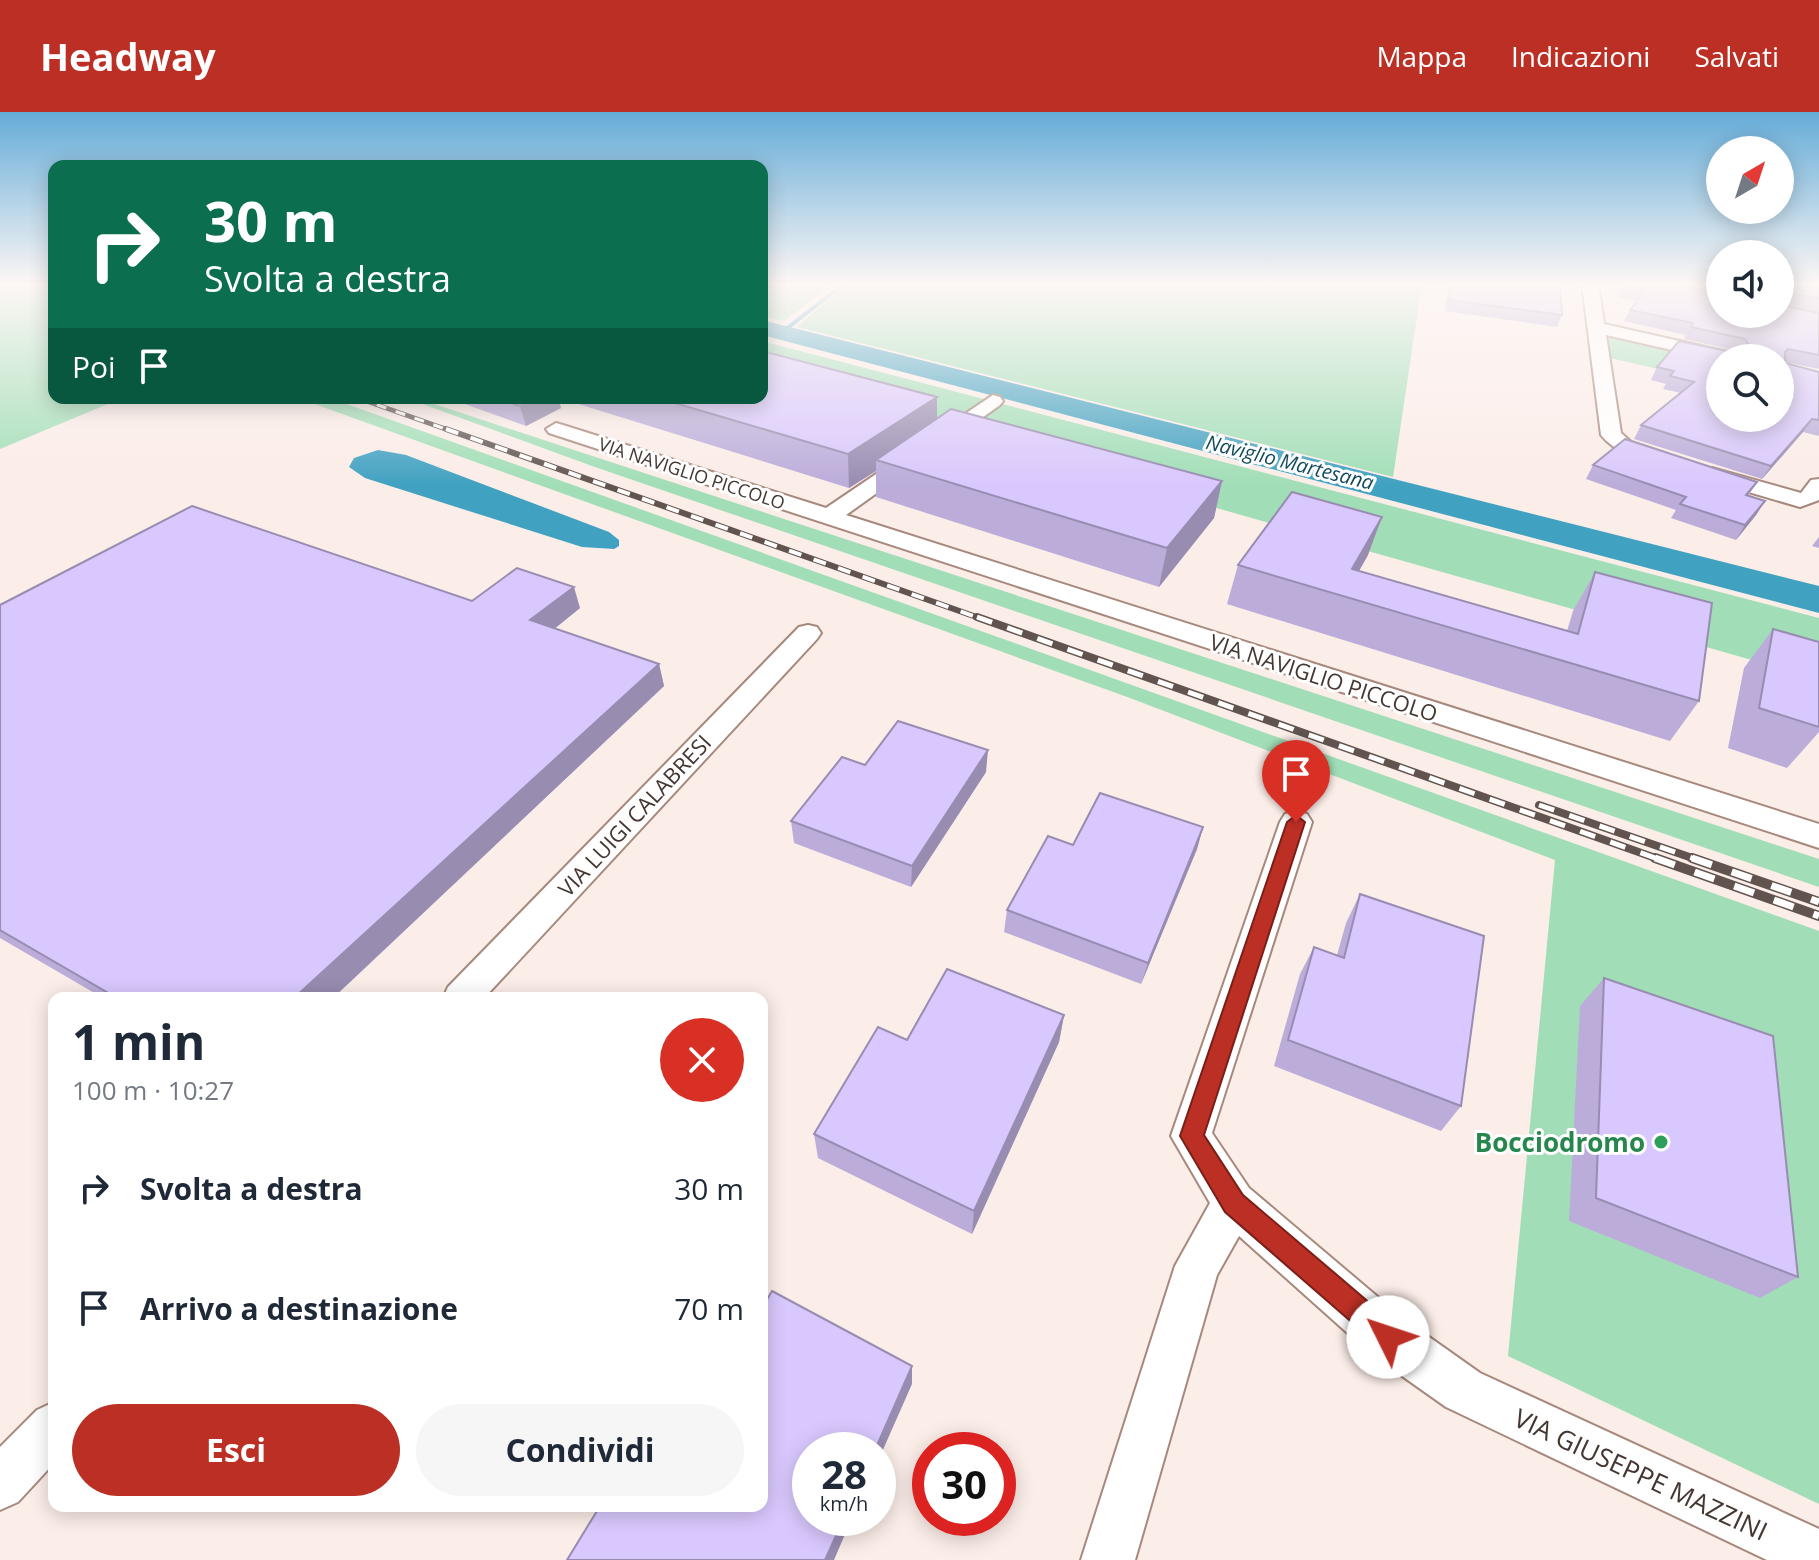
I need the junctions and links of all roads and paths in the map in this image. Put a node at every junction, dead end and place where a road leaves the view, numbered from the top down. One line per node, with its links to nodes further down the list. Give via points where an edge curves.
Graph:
1 (1598, 351): 4 (street, via 1611,435 1624,446 1794,499 1809,498)
2 (993, 401): 5 (street)
3 (556, 429): 5 (street, VIA NAVIGLIO PICCOLO)
4 (1819, 485)
5 (828, 517): 8 (street, VIA NAVIGLIO PICCOLO)
6 (808, 633): 9 (street, VIA LUIGI CALABRESI)
7 (1296, 822): 10 (street, VIA GIUSEPPE MAZZINI, via 1191,1136)
8 (1819, 836)
9 (467, 992)
10 (1234, 1203): 13 (street, VIA GIUSEPPE MAZZINI, via 1388,1337 1463,1390); 14 (street, via 1197,1266)
11 (48, 1433): 12 (street)
12 (0, 1484)
13 (1819, 1557)
14 (1108, 1560)

